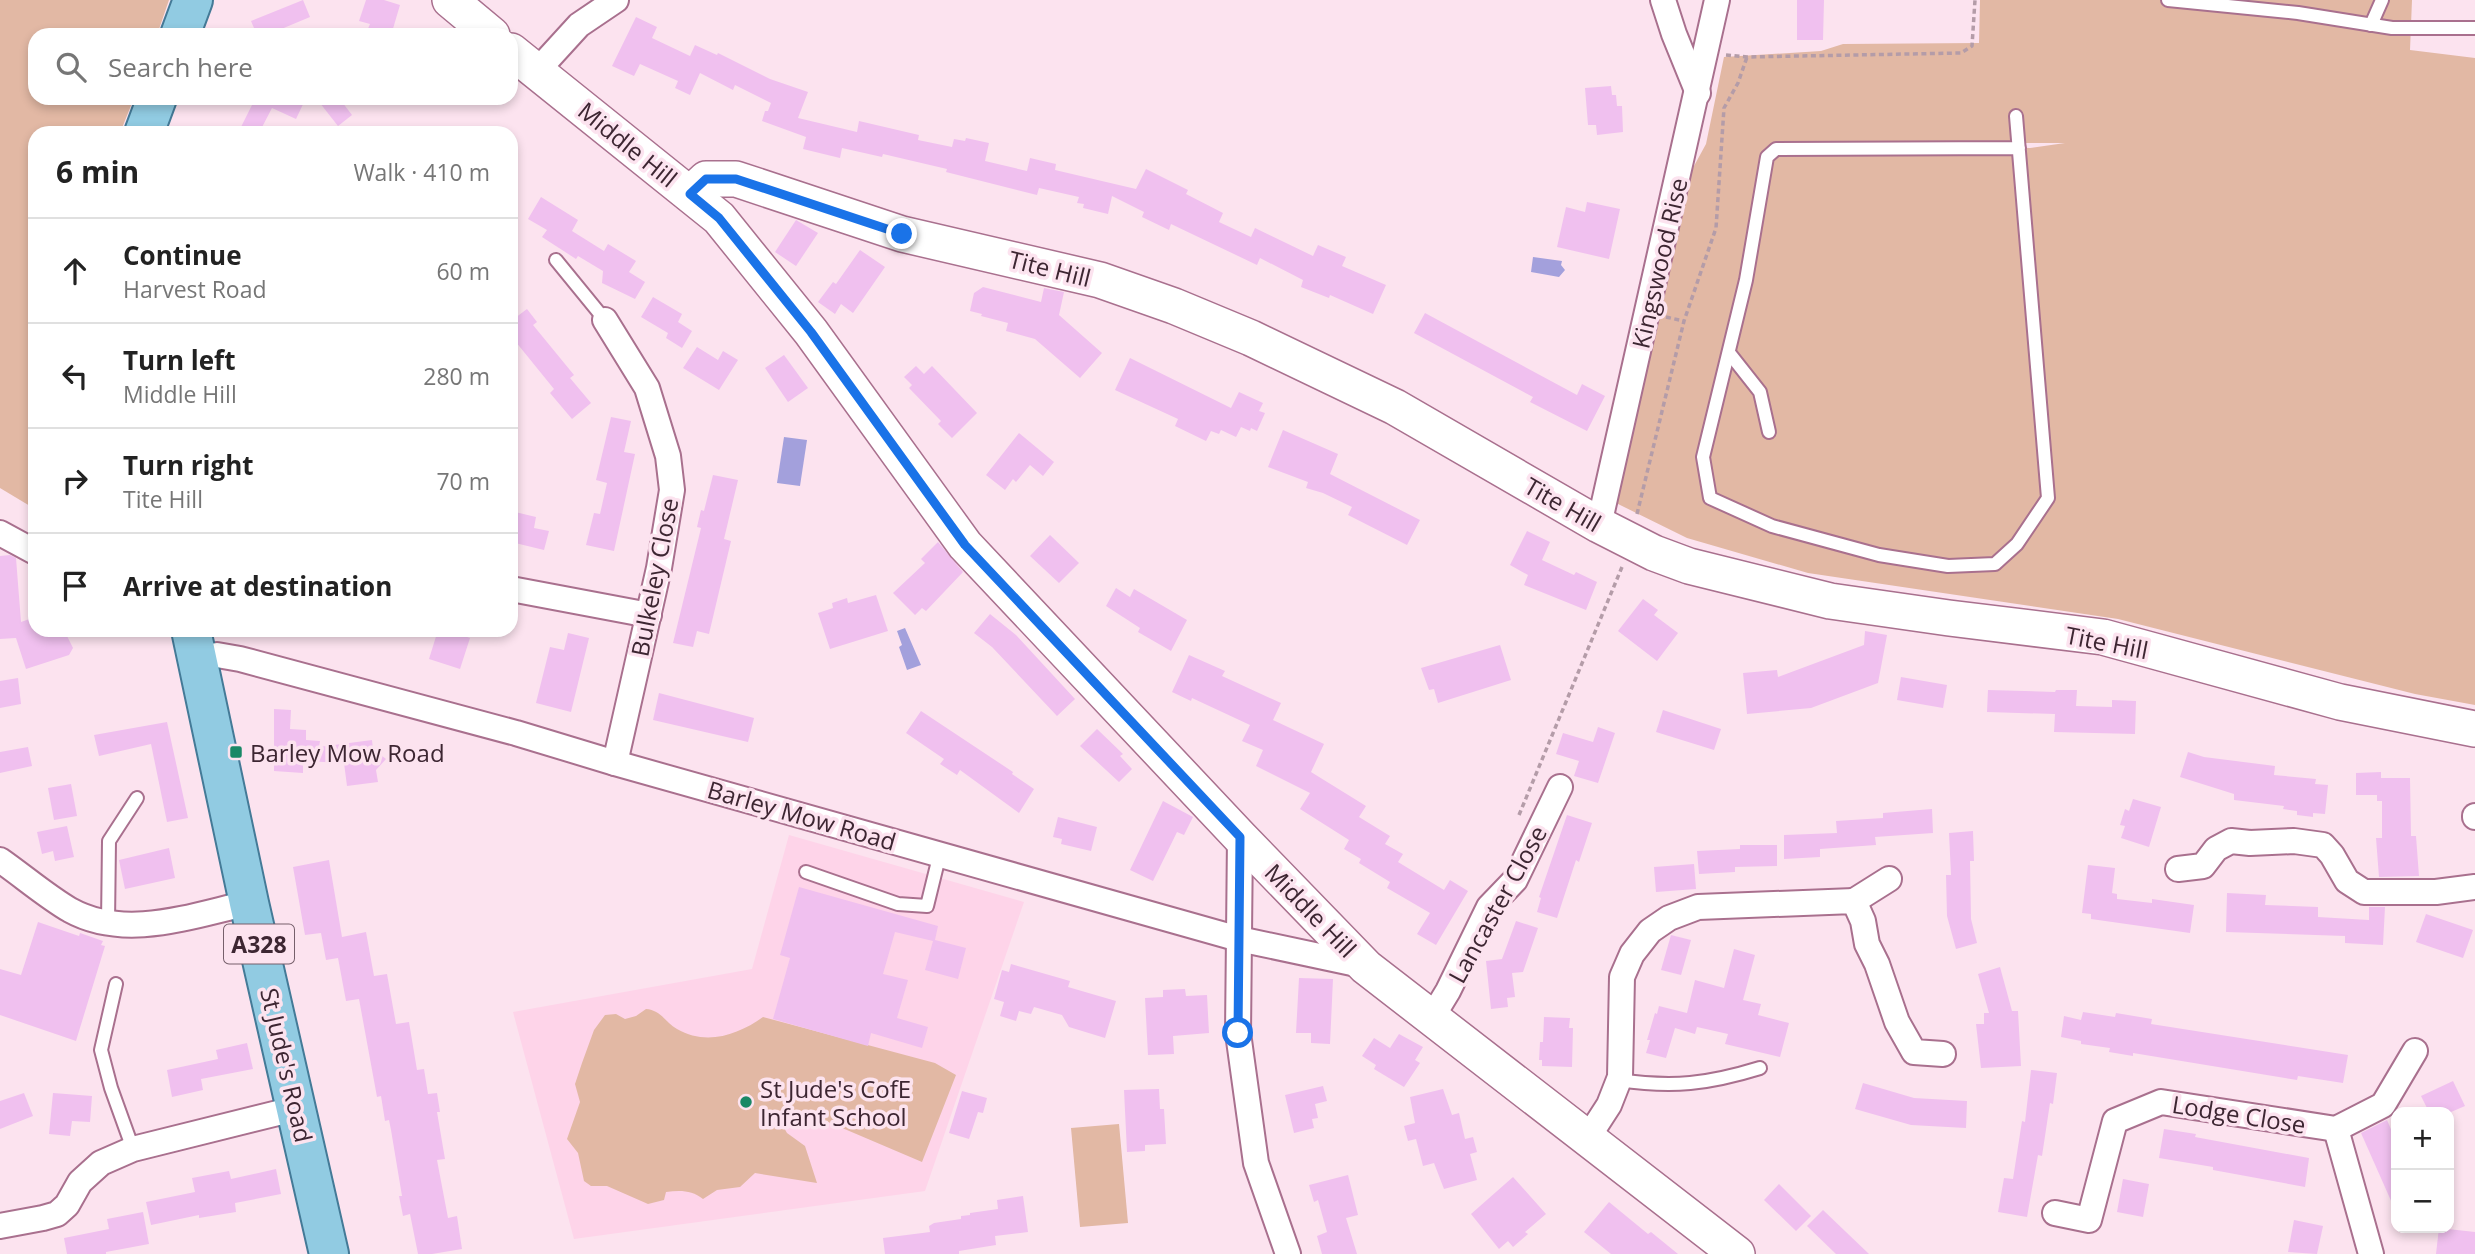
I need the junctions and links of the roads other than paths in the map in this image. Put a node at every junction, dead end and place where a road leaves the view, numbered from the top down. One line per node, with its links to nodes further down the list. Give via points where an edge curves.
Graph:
1 (193, 0): 10 (main road)
2 (450, 0): 11 (street)
3 (616, 0): 12 (street)
4 (1664, 0): 13 (street)
5 (1717, 0): 13 (street, Kingswood Rise)
6 (2168, 0): 8 (lane)
7 (2382, 0): 8 (lane)
8 (2371, 24): 9 (lane)
9 (2475, 27)
10 (183, 28)
11 (484, 28)
12 (524, 61): 18 (street, Middle Hill)
13 (1698, 93): 23 (street, Kingswood Rise)
14 (154, 105): 16 (main road)
15 (2016, 116): 17 (lane)
16 (147, 126)
17 (2019, 148): 21 (lane, via 1776,149 1767,157); 21 (lane, via 2048,498 2017,544 1995,564 1948,566 1880,555 1772,526 1710,498 1703,457)
18 (690, 194): 23 (street, Tite Hill, via 706,179 736,179 902,234 1100,280 1174,306 1395,407); 33 (street, Middle Hill, via 719,218 811,332 965,545)
19 (556, 260): 20 (lane)
20 (605, 320): 27 (street, Bulkeley Close, via 647,388 668,456 672,490)
21 (1730, 354): 22 (lane, via 1760,392)
22 (1769, 432)
23 (1599, 525): 29 (street, Tite Hill, via 1689,566 1830,601 2103,637 2340,702)
24 (0, 533): 25 (street)
25 (28, 548)
26 (518, 590): 27 (street)
27 (649, 615): 30 (street, Bulkeley Close)
28 (190, 638): 30 (street, Barley Mow Road, via 217,655); 41 (main road, St Jude's Road / A328)
29 (2475, 729)
30 (615, 763): 34 (street, Barley Mow Road)
31 (1560, 787): 46 (street, Lancaster Close, via 1515,880 1489,907)
32 (136, 797): 42 (lane, via 109,841)
33 (1240, 837): 43 (street); 44 (street, Middle Hill)
34 (940, 853): 37 (lane, via 927,906 898,904); 43 (street, Barley Mow Road)
35 (0, 860): 42 (street, via 71,911)
36 (2178, 869): 39 (street, via 2203,866 2216,849 2231,841 2294,841 2323,845 2347,881 2364,892)
37 (806, 872)
38 (1889, 880): 40 (street)
39 (2470, 894)
40 (1854, 901): 48 (street, via 1898,1022 1904,1055); 50 (street, via 1698,906 1650,931 1622,977)
41 (249, 903): 42 (street, via 144,926); 51 (main road, St Jude's Road / A328)
42 (108, 923)
43 (1240, 939): 44 (street, Barley Mow Road); 58 (street, via 1238,1033 1256,1163)
44 (1366, 967): 46 (street, Middle Hill)
45 (116, 984): 54 (lane, via 102,1050)
46 (1431, 1019): 53 (street, Middle Hill)
47 (2415, 1051): 52 (street, Lodge Close, via 2383,1105)
48 (1944, 1054)
49 (1760, 1068): 50 (lane, via 1711,1082 1674,1085)
50 (1619, 1080): 53 (street)
51 (298, 1108): 54 (street); 57 (main road, St Jude's Road / A328)
52 (2336, 1129): 55 (street, Lodge Close, via 2161,1102 2115,1121 2090,1220); 60 (street, Lodge Close)
53 (1587, 1139): 59 (street, Middle Hill)
54 (133, 1149): 56 (street, via 101,1163 57,1214)
55 (2055, 1213)
56 (0, 1226)
57 (329, 1254)
58 (1287, 1254)
59 (1737, 1254)
60 (2371, 1254)

